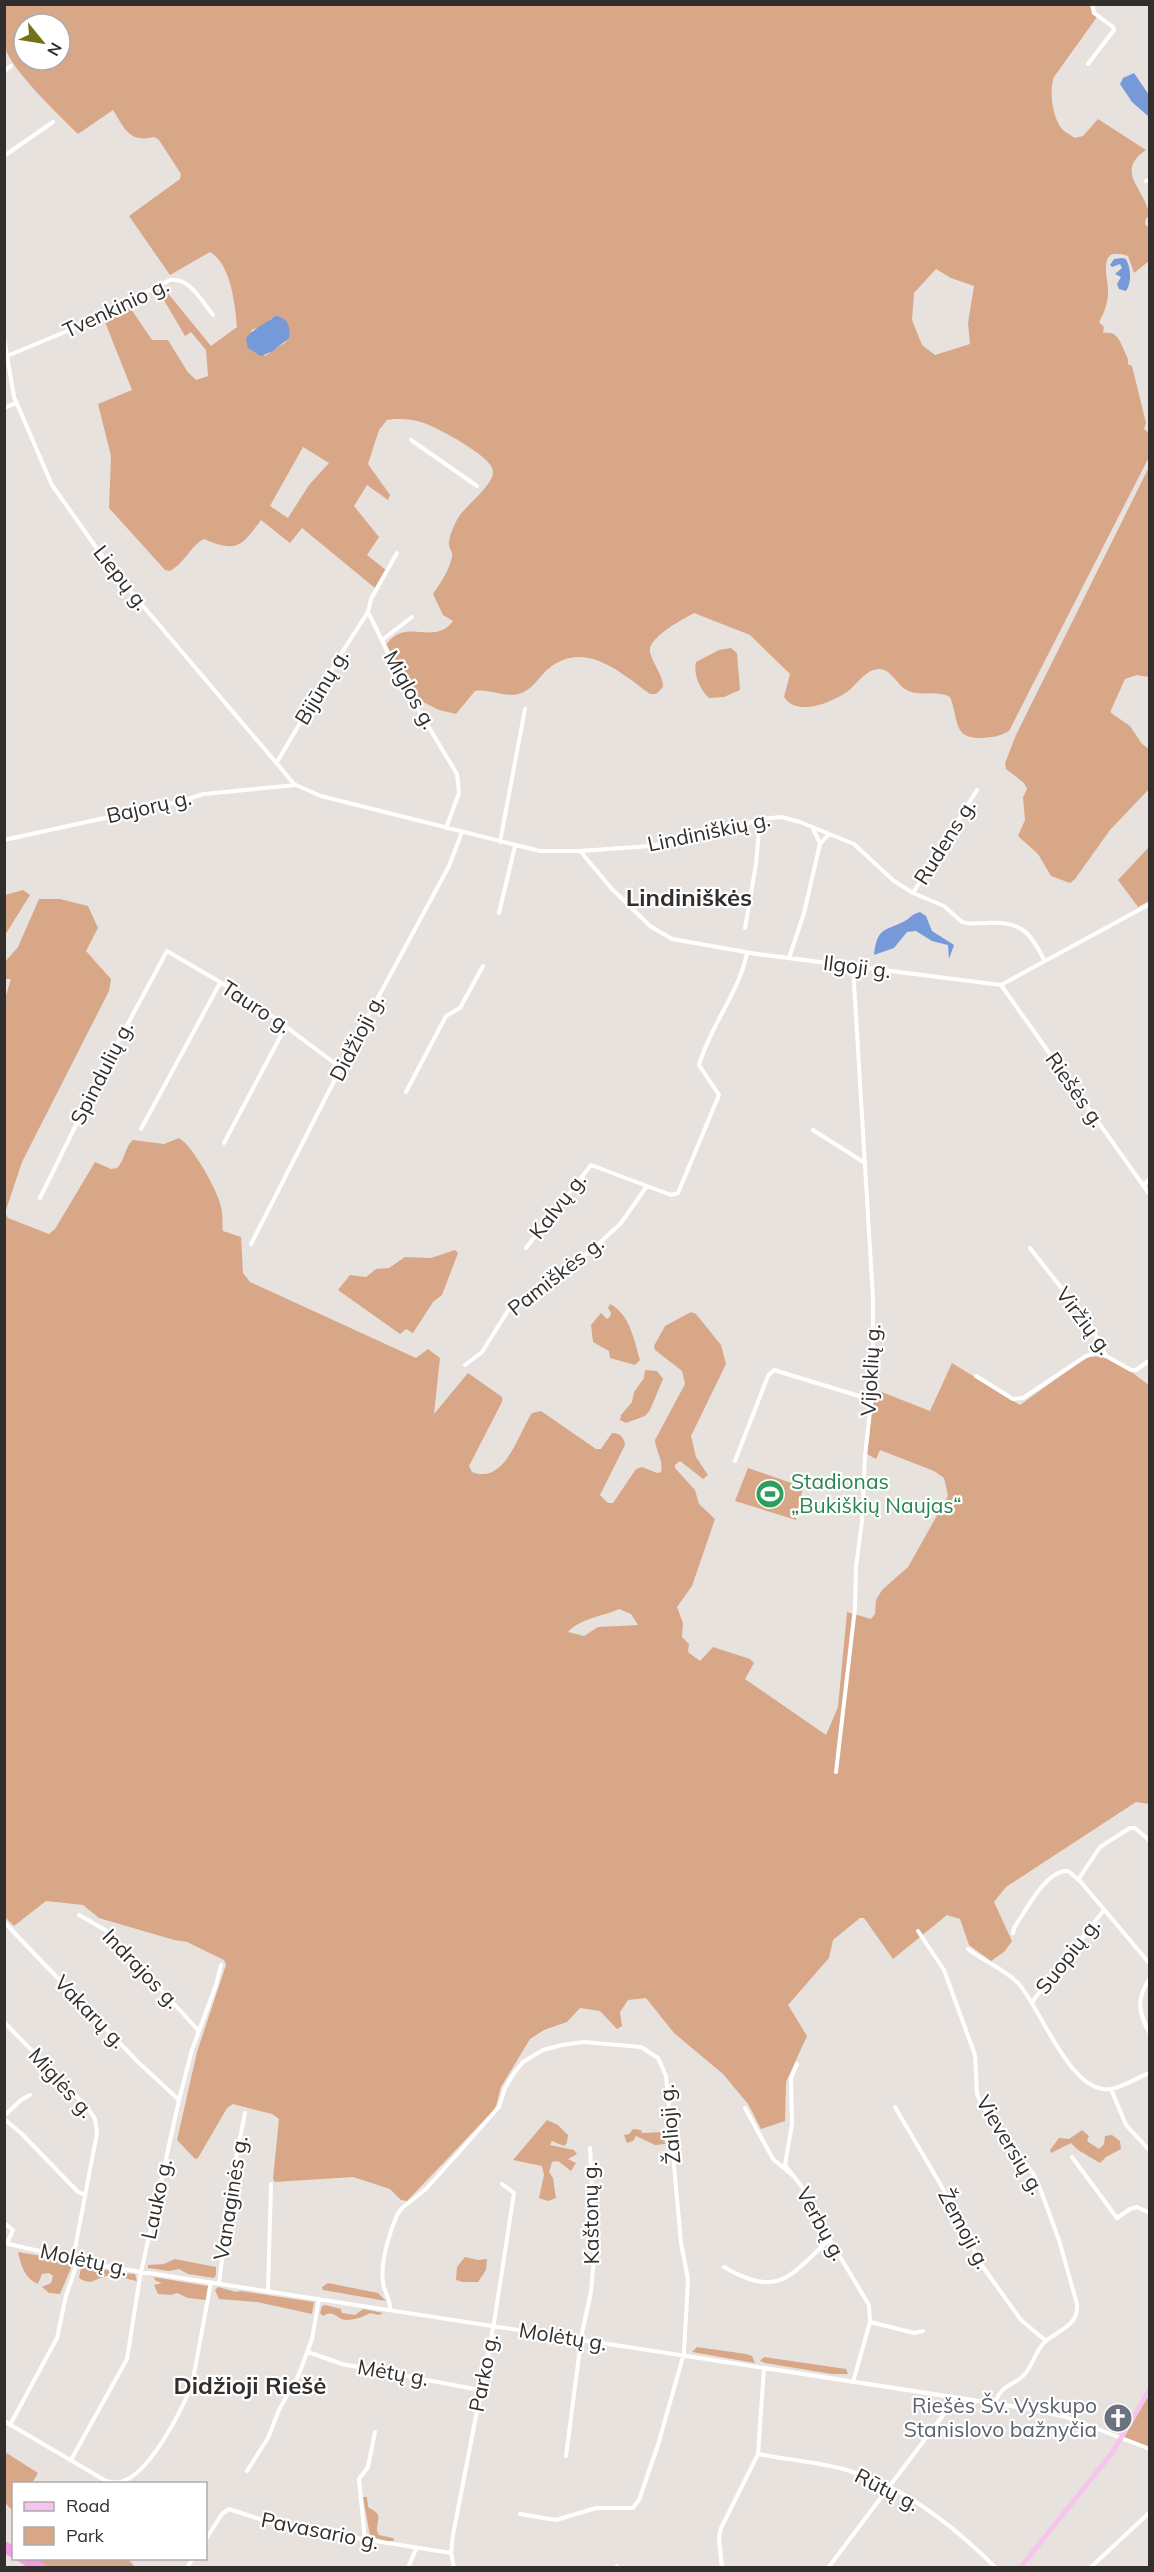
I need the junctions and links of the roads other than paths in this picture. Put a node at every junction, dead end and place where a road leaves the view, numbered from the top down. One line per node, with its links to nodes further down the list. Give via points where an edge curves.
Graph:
1 (1092, 4): 2 (street, via 1094,13 1114,30)
2 (1088, 64)
3 (11, 66): 4 (street)
4 (4, 71)
5 (53, 122): 6 (street)
6 (4, 156)
7 (213, 315): 9 (street, Tvenkinio g., via 186,283 170,280)
8 (4, 338): 9 (street, Liepų g.)
9 (7, 356): 10 (street, Liepų g.)
10 (16, 403): 11 (street); 19 (street, Liepų g., via 52,485 110,567)
11 (4, 408)
12 (411, 440): 13 (street)
13 (477, 486)
14 (397, 554): 15 (street, via 370,599)
15 (368, 612): 17 (street, Miglos g.); 19 (street, Bijūnų g.)
16 (412, 617): 17 (street)
17 (382, 640): 23 (street, Miglos g., via 457,774 459,793)
18 (525, 709): 28 (street)
19 (277, 762): 20 (street, Liepų g.)
20 (296, 785): 23 (street, Lindiniškių g., via 321,796); 27 (street, Bajorų g., via 204,794)
21 (976, 790): 32 (street, Rudens g.)
22 (760, 819): 24 (street, Lindiniškių g., via 782,817); 31 (street, Lindiniškių g., via 704,837); 35 (street)
23 (446, 828): 25 (street, Lindiniškių g.)
24 (813, 828): 26 (street, Lindiniškių g.); 29 (street)
25 (462, 832): 28 (street, Lindiniškių g.); 45 (street, Didžioji g., via 449,866)
26 (829, 834): 29 (street); 32 (street, Lindiniškių g., via 854,844 882,872)
27 (4, 840)
28 (500, 842): 30 (street, Lindiniškių g.)
29 (820, 844): 38 (street)
30 (514, 846): 31 (street, Lindiniškių g., via 540,851); 34 (street)
31 (580, 851): 37 (street, Ilgoji g., via 611,888 659,933)
32 (913, 893): 39 (street, Lindiniškių g., via 944,906 966,923 1018,925 1031,937)
33 (1149, 904): 39 (street)
34 (499, 913)
35 (745, 928)
36 (167, 951): 42 (street, Tauro g.); 55 (street, Spindulių g.)
37 (747, 953): 38 (street, Ilgoji g.); 52 (street, via 738,983 699,1065 719,1095 678,1193 671,1195)
38 (789, 958): 41 (street, Ilgoji g.)
39 (1044, 960): 43 (street)
40 (483, 966): 46 (street, via 460,1008 446,1016)
41 (853, 966): 43 (street, Ilgoji g.); 50 (street, Vijoklių g.)
42 (220, 983): 44 (street, Tauro g.); 47 (street)
43 (1001, 985): 53 (street, Riešės g.)
44 (286, 1026): 45 (street, Tauro g.); 49 (street)
45 (341, 1068): 56 (street, Didžioji g.)
46 (406, 1092)
47 (141, 1129)
48 (813, 1130): 50 (street)
49 (224, 1143)
50 (866, 1163): 63 (street, Vijoklių g., via 873,1299)
51 (1149, 1178): 53 (street)
52 (647, 1186): 57 (street, Kalvų g., via 591,1165); 61 (street, Pamiškės g., via 621,1223 592,1250 510,1309 482,1352)
53 (1143, 1186): 54 (street, Riešės g.)
54 (1149, 1196)
55 (40, 1197)
56 (250, 1244)
57 (526, 1248)
58 (1030, 1248): 59 (street, Viržių g., via 1090,1326)
59 (1106, 1356): 60 (street, Viržių g., via 1131,1370); 62 (street, via 1086,1356 1023,1398 1012,1399)
60 (1149, 1360)
61 (465, 1365)
62 (976, 1376)
63 (872, 1400): 64 (street, via 774,1370 768,1376); 65 (street, Vijoklių g., via 855,1608)
64 (735, 1461)
65 (836, 1772)
66 (1149, 1841): 67 (street, via 1130,1828 1100,1847)
67 (1078, 1880): 68 (street); 72 (street, via 1068,1871 1052,1875 1014,1928)
68 (1104, 1910): 74 (street); 77 (street, Suopių g.)
69 (79, 1915): 79 (street, Indrajos g., via 106,1931)
70 (4, 1922): 85 (street, Vakarų g.)
71 (918, 1931): 114 (street, Vieversių g., via 944,1970 975,2055 977,2094 1034,2175 1059,2240 1077,2314)
72 (1014, 1934)
73 (968, 1949): 77 (street, Suopių g., via 1017,1981)
74 (1149, 1964)
75 (221, 1965): 79 (street, Lauko g.)
76 (1149, 1978): 80 (street, via 1138,2002)
77 (1032, 2002): 83 (street, Suopių g., via 1076,2073 1095,2086)
78 (5, 2022): 96 (street, Miglės g., via 95,2119 97,2133)
79 (198, 2030): 85 (street, Lauko g.)
80 (1149, 2034)
81 (797, 2064): 93 (street, Verbų g., via 791,2078 792,2124 785,2165)
82 (1149, 2073): 83 (street)
83 (1111, 2089): 91 (street, via 1126,2125)
84 (30, 2096): 89 (street)
85 (179, 2100): 104 (street, Lauko g.)
86 (894, 2107): 114 (street, Žemoji g., via 963,2223 978,2260 1021,2320)
87 (745, 2108): 93 (street, via 773,2159)
88 (244, 2113): 106 (street, Vanaginės g.)
89 (4, 2118): 96 (street)
90 (591, 2148): 113 (street, Kaštonų g., via 595,2245)
91 (1149, 2151)
92 (1072, 2157): 97 (street, via 1117,2218 1137,2207)
93 (795, 2177): 99 (street, Verbų g.)
94 (271, 2184): 107 (street)
95 (502, 2184): 111 (street, Parko g., via 514,2193)
96 (84, 2195): 101 (street, Miglės g.)
97 (1149, 2213)
98 (4, 2223): 100 (street, via 14,2230)
99 (829, 2240): 103 (street, via 792,2275 774,2283); 110 (street, Verbų g., via 869,2305)
100 (6, 2243): 101 (street, Molėtų g.)
101 (73, 2259): 102 (street, Molėtų g.)
102 (78, 2260): 104 (street, Molėtų g.); 124 (street, via 51,2352)
103 (724, 2267)
104 (142, 2272): 105 (street, Molėtų g.); 130 (street, Lauko g., via 127,2359)
105 (211, 2282): 106 (street, Molėtų g.); 130 (street, Vanaginės g., via 192,2385 154,2453 120,2482 106,2481)
106 (219, 2283): 107 (street, Molėtų g.)
107 (268, 2291): 108 (street, Molėtų g.)
108 (319, 2299): 109 (street, Molėtų g.); 115 (street)
109 (390, 2310): 111 (street, Molėtų g.); 116 (street, Žalioji g., via 383,2271 397,2216 499,2108 508,2080 518,2067 543,2050 562,2045 633,2045 658,2058 666,2076 680,2234 688,2279)
110 (870, 2322): 112 (street, via 914,2333); 118 (street)
111 (493, 2326): 113 (street, Molėtų g.); 120 (street, Parko g.)
112 (923, 2331)
113 (583, 2340): 116 (street, Molėtų g.); 129 (street, Kaštonų g.)
114 (1046, 2341): 122 (street, Vieversių g., via 1025,2373 1006,2386)
115 (308, 2352): 120 (street, Mėtų g., via 342,2364); 131 (street, via 268,2438)
116 (683, 2355): 117 (street, Molėtų g.); 134 (street, Žalioji g., via 636,2506 626,2510 596,2508 556,2520)
117 (764, 2368): 118 (street, Molėtų g.); 128 (street)
118 (853, 2382): 121 (street, Molėtų g.)
119 (1149, 2389): 126 (main road)
120 (480, 2390): 138 (street, Parko g.)
121 (952, 2397): 122 (street, Molėtų g.); 132 (street, via 950,2406)
122 (995, 2403): 126 (street, Molėtų g., via 1058,2414)
123 (4, 2421): 124 (street, Vanaginės g.)
124 (10, 2425): 130 (street, Vanaginės g.)
125 (375, 2432): 136 (street, via 368,2467 359,2479)
126 (1119, 2439): 127 (street, Molėtų g.); 148 (main road)
127 (1149, 2449)
128 (758, 2454): 132 (street, Rūtų g., via 850,2471); 145 (street, via 721,2528)
129 (566, 2456)
130 (71, 2460)
131 (247, 2471)
132 (888, 2488): 146 (street); 147 (street, Rūtų g., via 924,2508)
133 (1149, 2512): 149 (street)
134 (520, 2514)
135 (207, 2537): 136 (street, Pavasario g., via 229,2509 281,2526)
136 (365, 2540): 137 (street, Pavasario g.)
137 (416, 2548): 138 (street, Pavasario g.); 143 (street)
138 (451, 2553): 144 (street, Parko g.)
139 (21, 2560): 141 (highway)
140 (31, 2560): 142 (highway)
141 (34, 2568)
142 (45, 2568)
143 (408, 2568)
144 (454, 2568)
145 (722, 2568)
146 (828, 2568)
147 (996, 2568)
148 (1020, 2568)
149 (1090, 2568)

